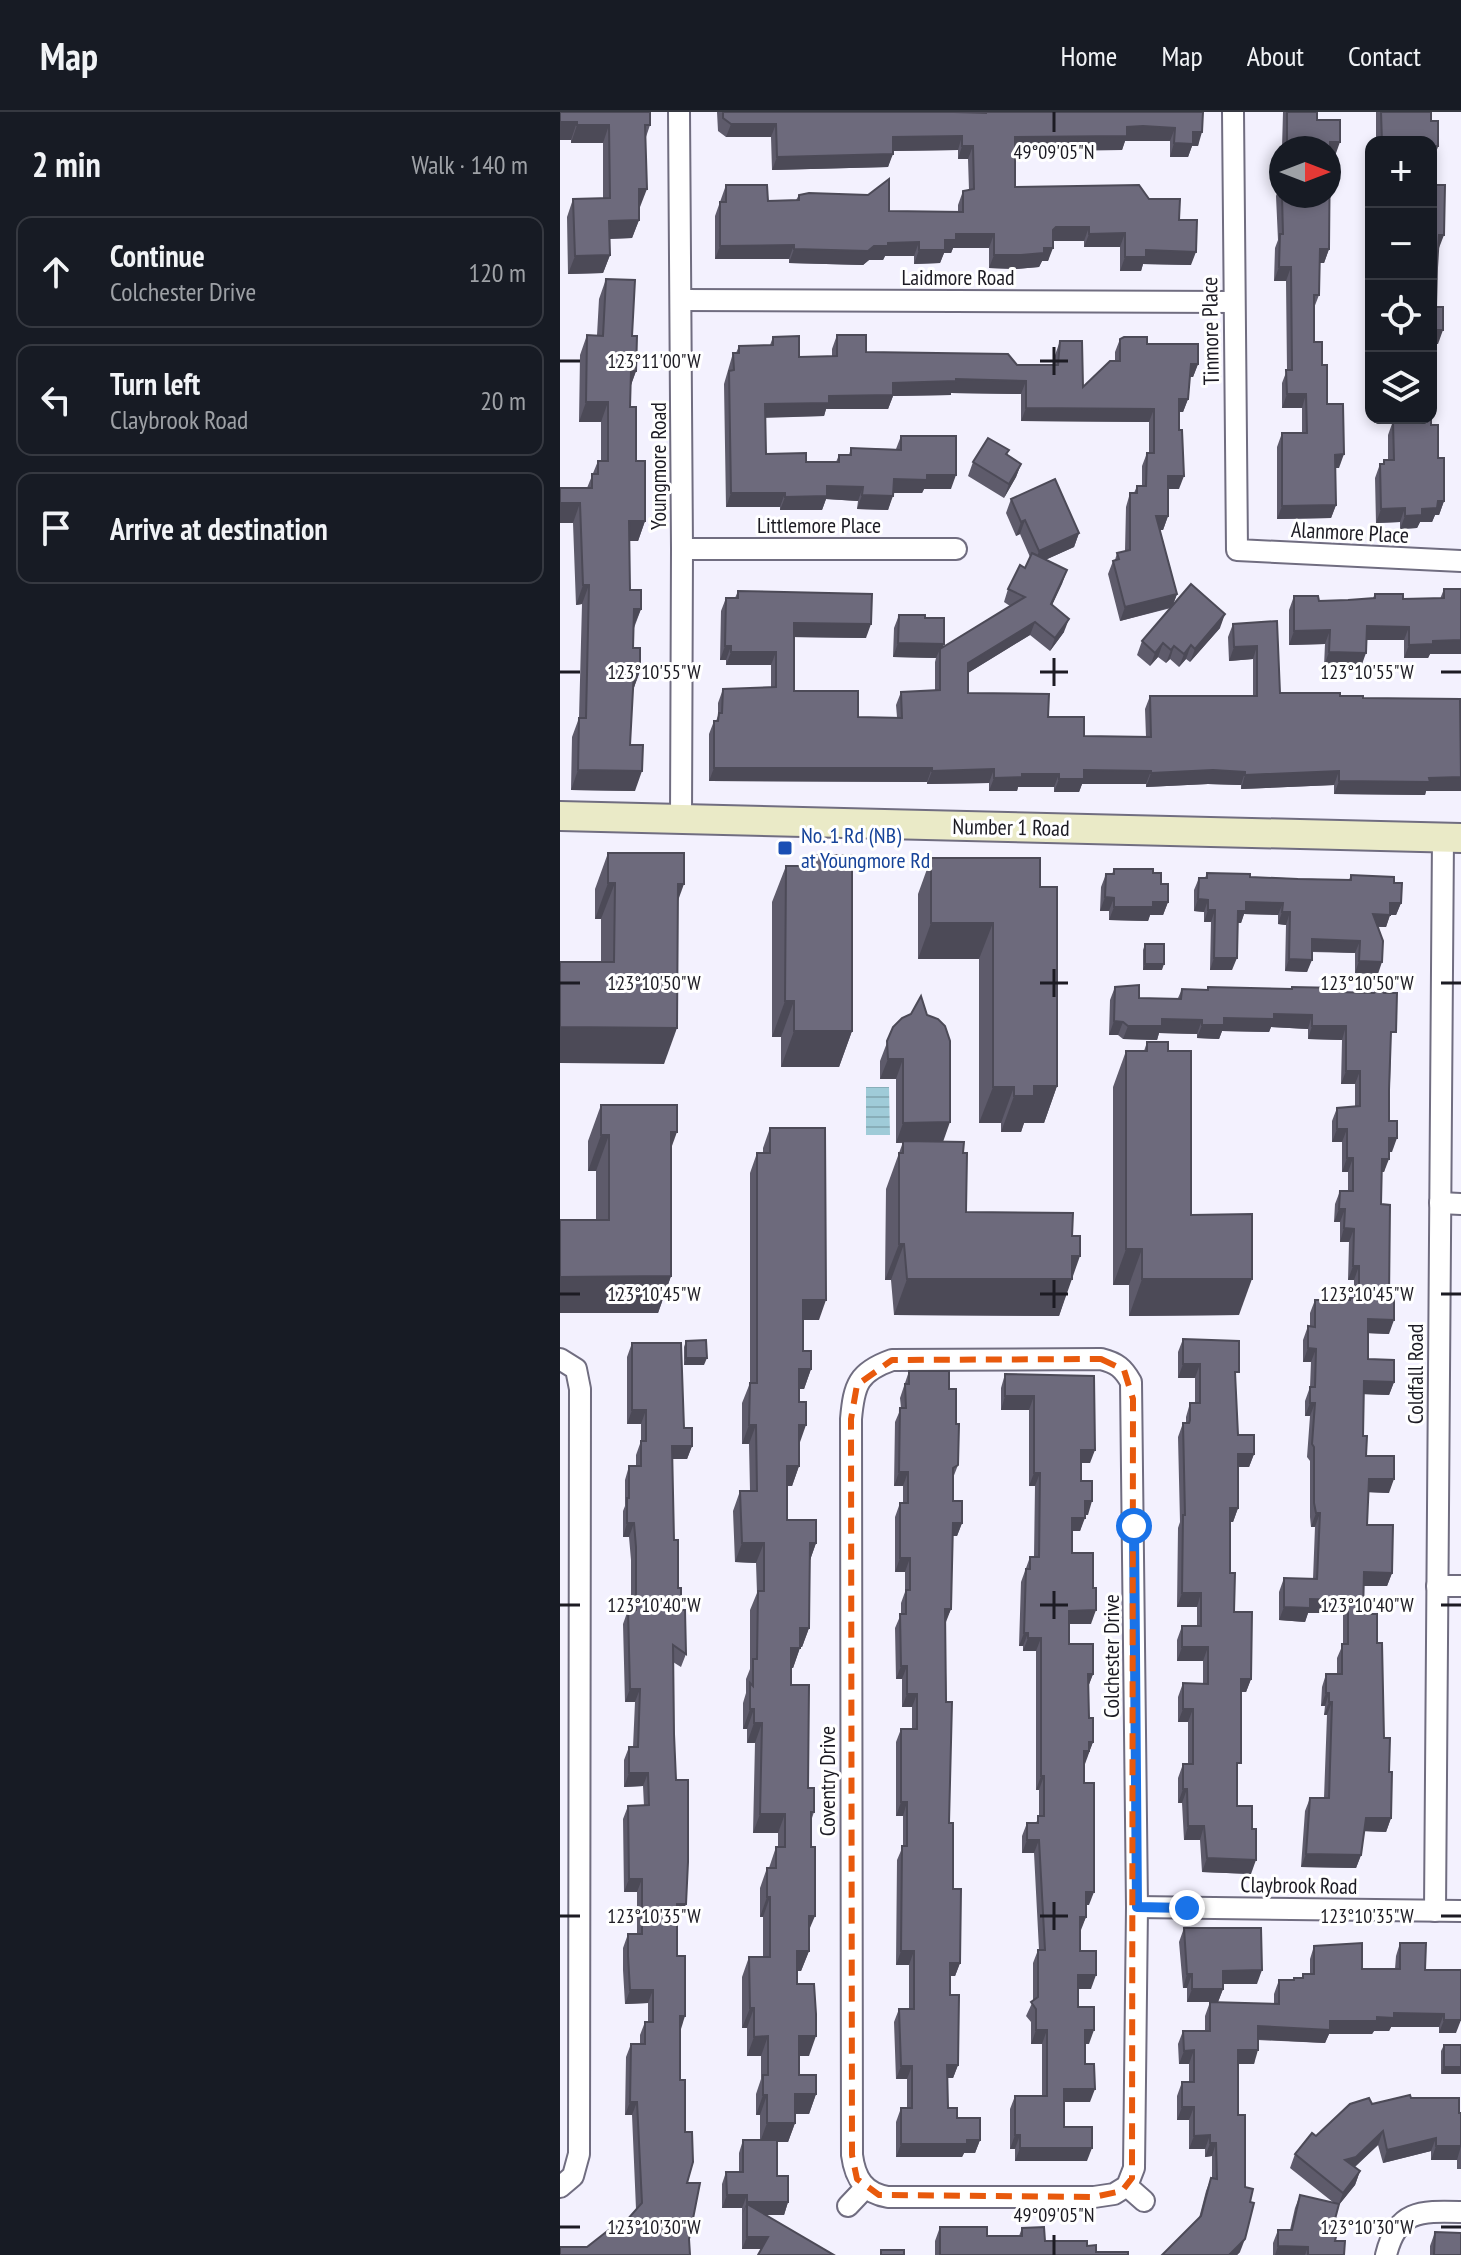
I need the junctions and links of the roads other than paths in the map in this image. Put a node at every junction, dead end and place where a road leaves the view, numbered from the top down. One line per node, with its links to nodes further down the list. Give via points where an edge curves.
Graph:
1 (679, 112): 3 (street, Youngmore Road)
2 (1233, 112): 4 (street, Tinmore Place)
3 (681, 300): 4 (street, Laidmore Road); 5 (street, Youngmore Road)
4 (1234, 302): 7 (street, Tinmore Place)
5 (682, 549): 6 (street, Littlemore Place); 10 (street, Youngmore Road)
6 (956, 549)
7 (1237, 550): 8 (street, Alanmore Place)
8 (1461, 561)
9 (560, 816): 10 (main road, Number 1 Road)
10 (681, 819): 11 (main road, Number 1 Road)
11 (1452, 837): 12 (street, Coldfall Road)
12 (1440, 1203): 13 (street); 16 (street, Coldfall Road)
13 (1461, 1204)
14 (566, 1362): 22 (street, via 578,1376 580,1389 579,2122 578,2162)
15 (864, 1374): 18 (street, Colchester Drive, via 908,1358 1101,1359 1116,1363 1131,1382); 23 (street, Coventry Drive, via 851,1419 852,2155 857,2179)
16 (1437, 1586): 17 (street); 19 (street, Coldfall Road)
17 (1461, 1586)
18 (1137, 1907): 19 (street, Claybrook Road); 21 (street, Colchester Drive, via 1134,2168)
19 (1435, 1911): 20 (street, Claybrook Road)
20 (1461, 1911)
21 (1127, 2186): 23 (street, via 1094,2197 888,2197); 24 (street)
22 (569, 2188)
23 (865, 2188): 25 (street)
24 (1144, 2201)
25 (848, 2206)
26 (1461, 2212): 27 (street, via 1415,2214 1399,2222)
27 (1386, 2255)

